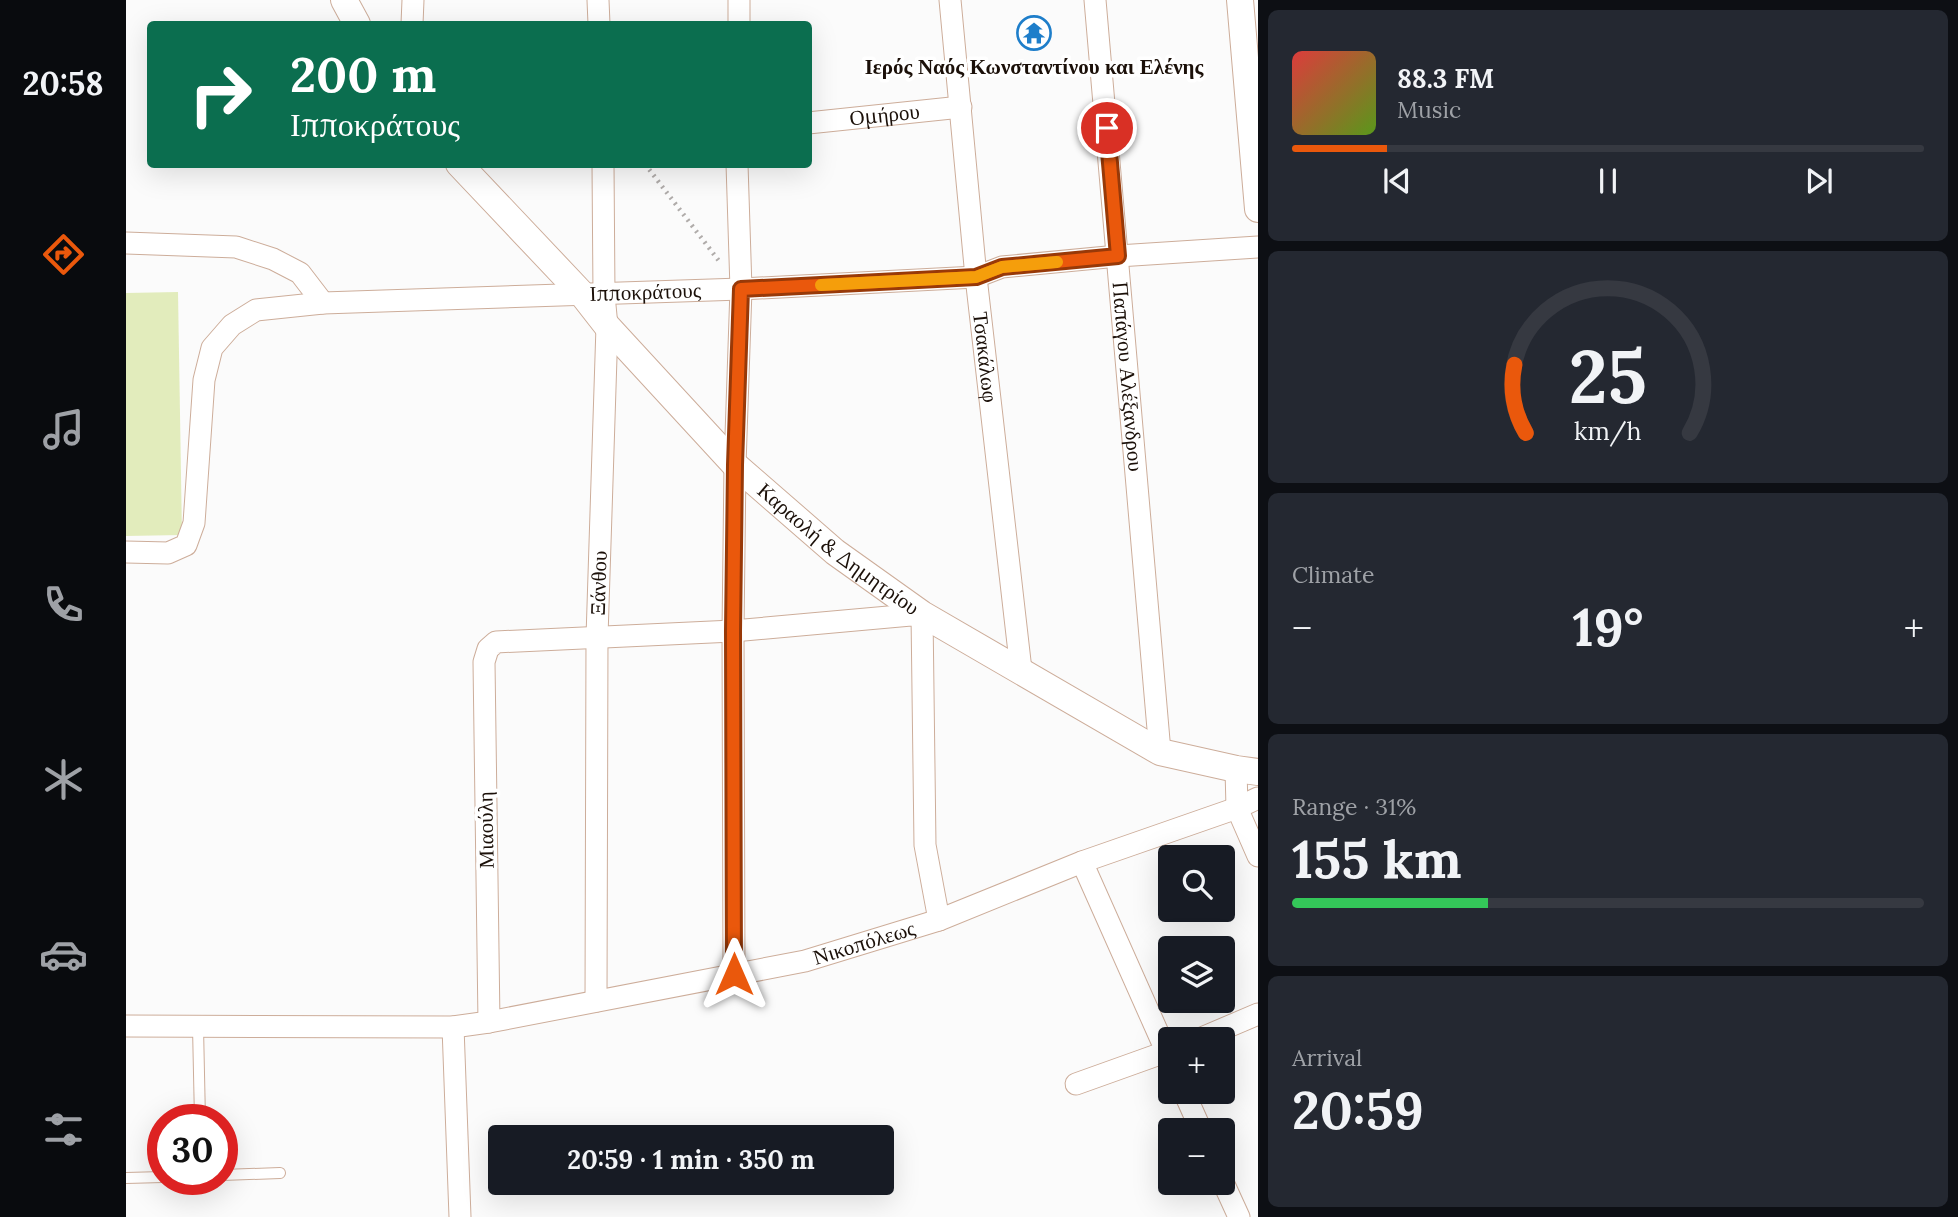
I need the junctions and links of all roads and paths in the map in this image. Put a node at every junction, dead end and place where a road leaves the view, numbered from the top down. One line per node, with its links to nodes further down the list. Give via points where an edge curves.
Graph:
1 (344, 0): 8 (street)
2 (413, 0): 9 (street)
3 (598, 0): 10 (street)
4 (739, 0): 11 (street)
5 (950, 0): 12 (street, Τσακάλωφ)
6 (1095, 0): 21 (street, Παπάγου Αλέξανδρου)
7 (1240, 0): 18 (street)
8 (355, 21)
9 (412, 21)
10 (599, 21)
11 (738, 21)
12 (961, 107): 13 (street, Ομήρου); 22 (street, Τσακάλωφ)
13 (812, 122)
14 (463, 168): 24 (street, Καραολή & Δημητρίου)
15 (603, 168): 24 (street)
16 (648, 168): 23 (path)
17 (737, 168): 23 (street)
18 (1258, 209)
19 (126, 243): 25 (street, via 236,247 300,273)
20 (1258, 247): 21 (street, Ιπποκράτους)
21 (1118, 256): 22 (street, Ιπποκράτους, via 1002,267); 33 (street, Παπάγου Αλέξανδρου)
22 (976, 277): 23 (street, Ιπποκράτους); 32 (street, Τσακάλωφ)
23 (741, 289): 24 (street, Ιπποκράτους); 27 (street)
24 (593, 294): 25 (street, Ιπποκράτους); 26 (street, Καραολή & Δημητρίου)
25 (323, 303): 28 (street, Ιπποκράτους, via 256,310 232,325 212,348 204,380 194,523 186,545 168,553)
26 (607, 326): 27 (street, Καραολή & Δημητρίου); 31 (street, Ξάνθου)
27 (735, 465): 29 (street, Καραολή & Δημητρίου, via 835,552); 30 (street)
28 (126, 552)
29 (922, 614): 30 (street); 32 (street, Καραολή & Δημητρίου); 39 (street, via 925,845)
30 (733, 631): 31 (street); 40 (street)
31 (597, 637): 41 (street, Ξάνθου); 43 (street, Μιαούλη, via 496,642 484,662)
32 (1021, 670): 33 (street, Καραολή & Δημητρίου)
33 (1160, 752): 34 (street, Καραολή & Δημητρίου)
34 (1247, 770): 36 (street)
35 (1258, 798): 36 (street, Νικοπόλεως)
36 (1237, 808): 37 (street); 38 (street, Νικοπόλεως)
37 (1258, 856)
38 (1082, 862): 39 (street, Νικοπόλεως); 48 (street)
39 (939, 920): 40 (street, Νικοπόλεως, via 805,961)
40 (734, 974): 41 (street, Νικοπόλεως)
41 (596, 1001): 43 (street, Νικοπόλεως)
42 (1258, 1014): 47 (street)
43 (489, 1022): 46 (street, Νικοπόλεως)
44 (126, 1026): 45 (street, Νικοπόλεως)
45 (198, 1027): 46 (street, Νικοπόλεως); 51 (lane)
46 (453, 1027): 57 (street)
47 (1228, 1027)
48 (1158, 1031)
49 (1158, 1058): 50 (street)
50 (1076, 1084)
51 (200, 1104)
52 (280, 1173): 53 (lane)
53 (238, 1174)
54 (147, 1177): 55 (lane)
55 (126, 1178)
56 (1229, 1195): 58 (street)
57 (460, 1217)
58 (1239, 1217)

